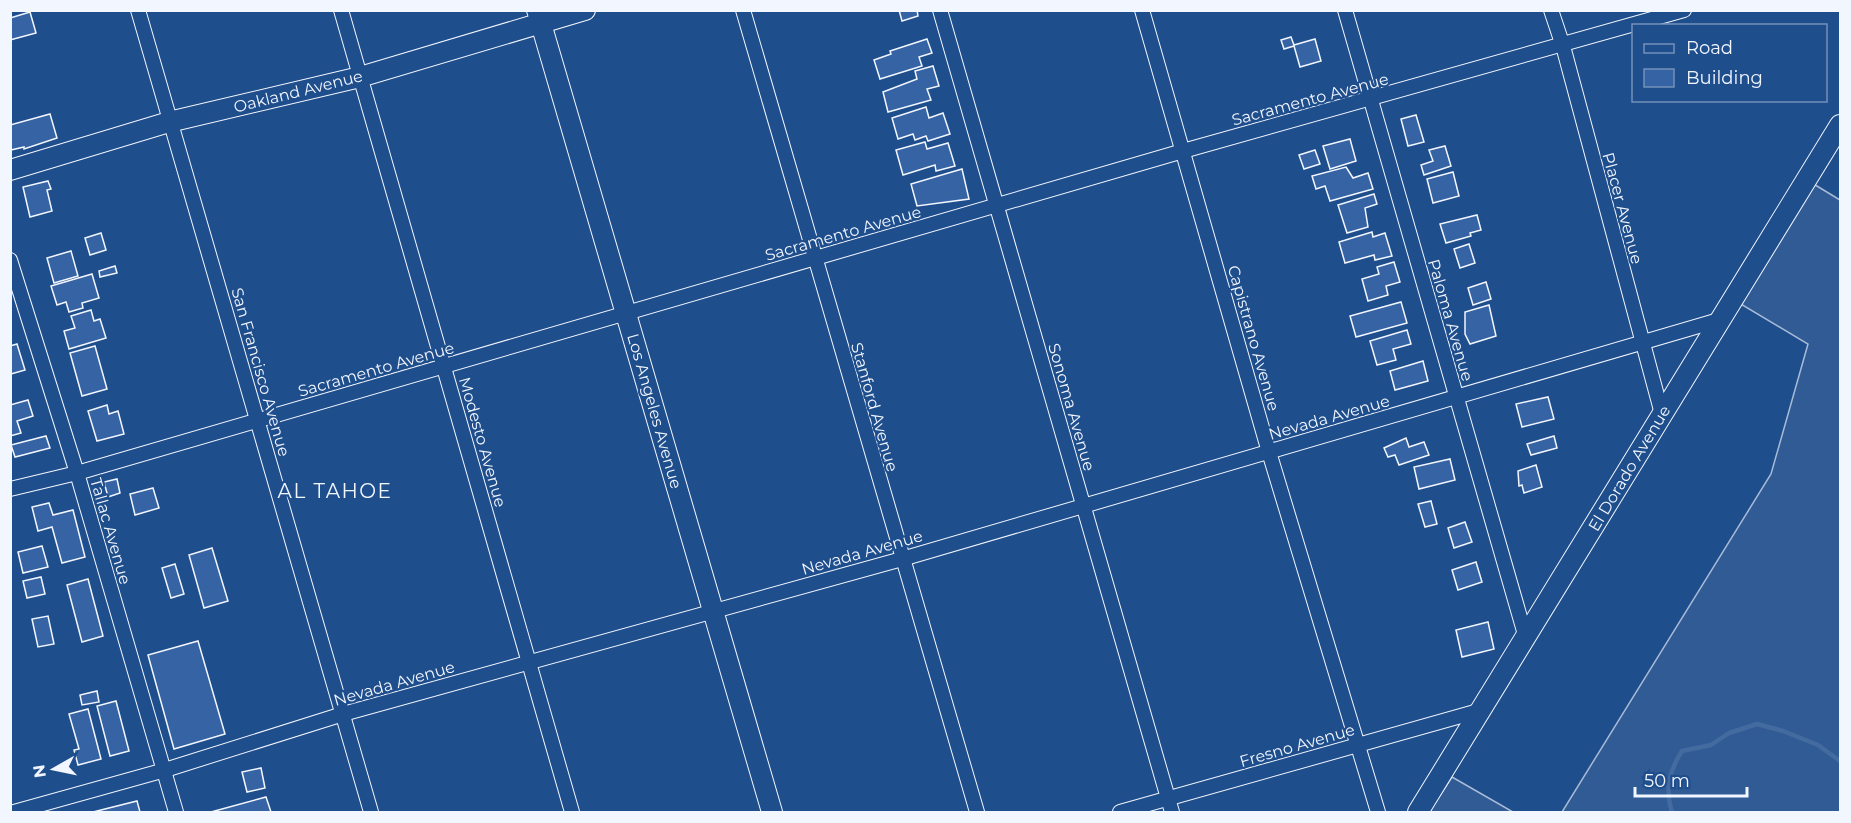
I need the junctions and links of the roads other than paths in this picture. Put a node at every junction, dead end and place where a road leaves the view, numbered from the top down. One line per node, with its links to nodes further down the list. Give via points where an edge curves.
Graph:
1 (138, 10): 16 (street, San Francisco Avenue)
2 (341, 10): 14 (street, Modesto Avenue)
3 (585, 10): 10 (street, Oakland Avenue)
4 (743, 10): 21 (street, Stanford Avenue)
5 (940, 10): 20 (street, Sonoma Avenue)
6 (1142, 10): 18 (street, Capistrano Avenue)
7 (1345, 10): 15 (street, Paloma Avenue)
8 (1551, 10): 13 (street, Placer Avenue)
9 (1684, 10): 11 (street, Sacramento Avenue)
10 (538, 17): 14 (street, Oakland Avenue); 23 (street, Los Angeles Avenue)
11 (1637, 24)
12 (1632, 25): 13 (street, Sacramento Avenue)
13 (1563, 46): 15 (street, Sacramento Avenue); 25 (street, Placer Avenue)
14 (360, 76): 16 (street, Oakland Avenue); 26 (street, Modesto Avenue)
15 (1371, 99): 18 (street, Sacramento Avenue); 27 (street, Paloma Avenue)
16 (169, 122): 19 (street, Oakland Avenue); 29 (street, San Francisco Avenue)
17 (1840, 125): 24 (street, El Dorado Avenue)
18 (1183, 151): 20 (street, Sacramento Avenue); 30 (street, Capistrano Avenue)
19 (10, 170)
20 (996, 206): 21 (street, Sacramento Avenue); 33 (street, Sonoma Avenue)
21 (815, 258): 23 (street, Sacramento Avenue); 34 (street, Stanford Avenue)
22 (10, 260): 31 (street, Tallac Avenue)
23 (627, 315): 26 (street, Sacramento Avenue); 35 (street, Los Angeles Avenue)
24 (1719, 320): 25 (street, Nevada Avenue); 28 (street, El Dorado Avenue)
25 (1641, 344): 27 (street, Nevada Avenue); 28 (street, Placer Avenue)
26 (444, 366): 29 (street, Sacramento Avenue); 37 (street, Modesto Avenue)
27 (1456, 396): 30 (street, Nevada Avenue); 36 (street, Paloma Avenue)
28 (1662, 414): 36 (street, El Dorado Avenue)
29 (258, 420): 31 (street, Sacramento Avenue); 39 (street, San Francisco Avenue)
30 (1269, 452): 33 (street, Nevada Avenue); 40 (street, Capistrano Avenue)
31 (77, 473): 32 (street, Sacramento Avenue); 41 (street, Tallac Avenue)
32 (10, 489)
33 (1083, 504): 34 (street, Nevada Avenue); 42 (street, Sonoma Avenue)
34 (902, 559): 35 (street, Nevada Avenue); 48 (street, Stanford Avenue)
35 (714, 612): 37 (street, Nevada Avenue); 47 (street, Los Angeles Avenue)
36 (1526, 638): 38 (street, El Dorado Avenue)
37 (528, 663): 39 (street, Nevada Avenue); 46 (street, Modesto Avenue)
38 (1482, 710): 40 (street, Fresno Avenue); 51 (street, El Dorado Avenue)
39 (343, 714): 41 (street, Nevada Avenue); 45 (street, San Francisco Avenue)
40 (1359, 745): 42 (street, Fresno Avenue); 50 (street, Capistrano Avenue)
41 (165, 770): 43 (street, Nevada Avenue); 44 (street, Tallac Avenue)
42 (1170, 806): 49 (street, Fresno Avenue)
43 (14, 813)
44 (176, 813)
45 (371, 813)
46 (572, 813)
47 (772, 813)
48 (977, 813)
49 (1120, 813)
50 (1378, 813)
51 (1418, 813)

